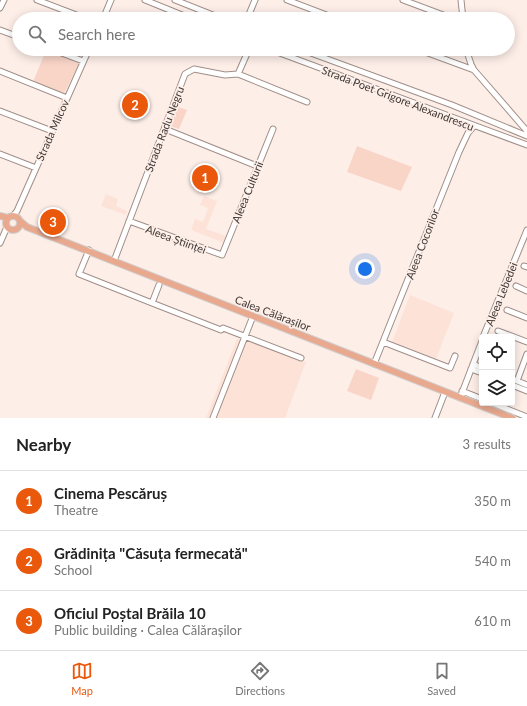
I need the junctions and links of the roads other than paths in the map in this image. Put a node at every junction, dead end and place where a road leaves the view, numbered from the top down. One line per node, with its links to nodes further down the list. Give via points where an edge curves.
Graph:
1 (4, 0): 10 (street)
2 (37, 0): 11 (street)
3 (111, 0): 12 (street)
4 (145, 0): 13 (street)
5 (175, 0): 14 (street)
6 (255, 0): 15 (street)
7 (287, 0): 16 (street)
8 (402, 0): 17 (street)
9 (461, 0): 18 (street)
10 (0, 8)
11 (69, 12)
12 (106, 12)
13 (175, 12)
14 (205, 12)
15 (250, 12)
16 (319, 12)
17 (435, 12)
18 (462, 12)
19 (0, 30): 20 (street)
20 (12, 34)
21 (70, 56): 28 (street)
22 (85, 56): 28 (street, Strada Milcov)
23 (246, 56): 31 (street)
24 (288, 56): 35 (street, Strada Poet Grigore Alexandrescu)
25 (319, 56): 40 (street, Strada Poet Grigore Alexandrescu, via 452,105)
26 (436, 56): 29 (street)
27 (468, 56): 29 (street)
28 (83, 61): 32 (street, Strada Milcov)
29 (474, 70): 39 (street)
30 (0, 71): 32 (street)
31 (238, 74): 33 (street); 36 (street, Strada Radu Negru, via 225,75 198,69 189,71 183,79)
32 (67, 98): 38 (street, Strada Milcov)
33 (307, 102)
34 (0, 111): 38 (street)
35 (474, 126): 41 (street, Strada Poet Grigore Alexandrescu); 68 (street, Aleea Cocorilor, via 459,152)
36 (165, 129): 43 (street); 48 (street, Strada Radu Negru)
37 (273, 129): 43 (street, Aleea Culturii)
38 (52, 131): 44 (street, Strada Milcov)
39 (527, 131)
40 (527, 136)
41 (527, 146)
42 (0, 154): 44 (street)
43 (257, 166): 54 (street, Aleea Culturii)
44 (36, 168): 46 (street, Strada Milcov)
45 (0, 216): 46 (main road, Calea Călărașilor)
46 (12, 219): 47 (main road, Calea Călărașilor); 49 (main road, Calea Călărașilor); 50 (main road); 50 (main road, via 12,230); 52 (street, Strada Milcov)
47 (0, 220)
48 (129, 221): 54 (street, Aleea Științei); 55 (street, Strada Radu Negru)
49 (27, 227): 50 (main road); 53 (main road, Calea Călărașilor)
50 (17, 229)
51 (527, 230): 64 (street, Aleea Lebedei)
52 (0, 243)
53 (89, 250): 55 (main road, Calea Călărașilor); 59 (street, via 79,274)
54 (222, 255)
55 (114, 261): 61 (main road, Calea Călărașilor)
56 (159, 285): 59 (street)
57 (516, 286): 58 (street)
58 (527, 290)
59 (152, 303): 66 (street, via 221,330 224,328)
60 (507, 310): 62 (street)
61 (253, 316): 66 (street); 74 (main road, Calea Călărașilor)
62 (527, 318)
63 (498, 331): 65 (street)
64 (485, 334)
65 (505, 334)
66 (244, 336): 73 (street); 89 (street)
67 (515, 338): 69 (street)
68 (383, 342): 72 (street, via 450,368); 74 (street, Aleea Cocorilor)
69 (527, 342)
70 (479, 348): 75 (street)
71 (527, 354): 78 (street)
72 (455, 356)
73 (301, 358)
74 (374, 364): 83 (main road, Calea Călărașilor)
75 (472, 366): 76 (street); 77 (street); 84 (street)
76 (479, 367)
77 (479, 371)
78 (515, 378)
79 (515, 380): 80 (street)
80 (527, 385)
81 (515, 386): 82 (street)
82 (527, 391)
83 (445, 392): 84 (main road, Calea Călărașilor); 90 (street)
84 (461, 395): 85 (street); 87 (main road, Calea Călărașilor)
85 (479, 398)
86 (500, 406): 88 (street)
87 (500, 416): 91 (main road, Calea Călărașilor)
88 (527, 417)
89 (212, 418)
90 (435, 418)
91 (512, 418)

